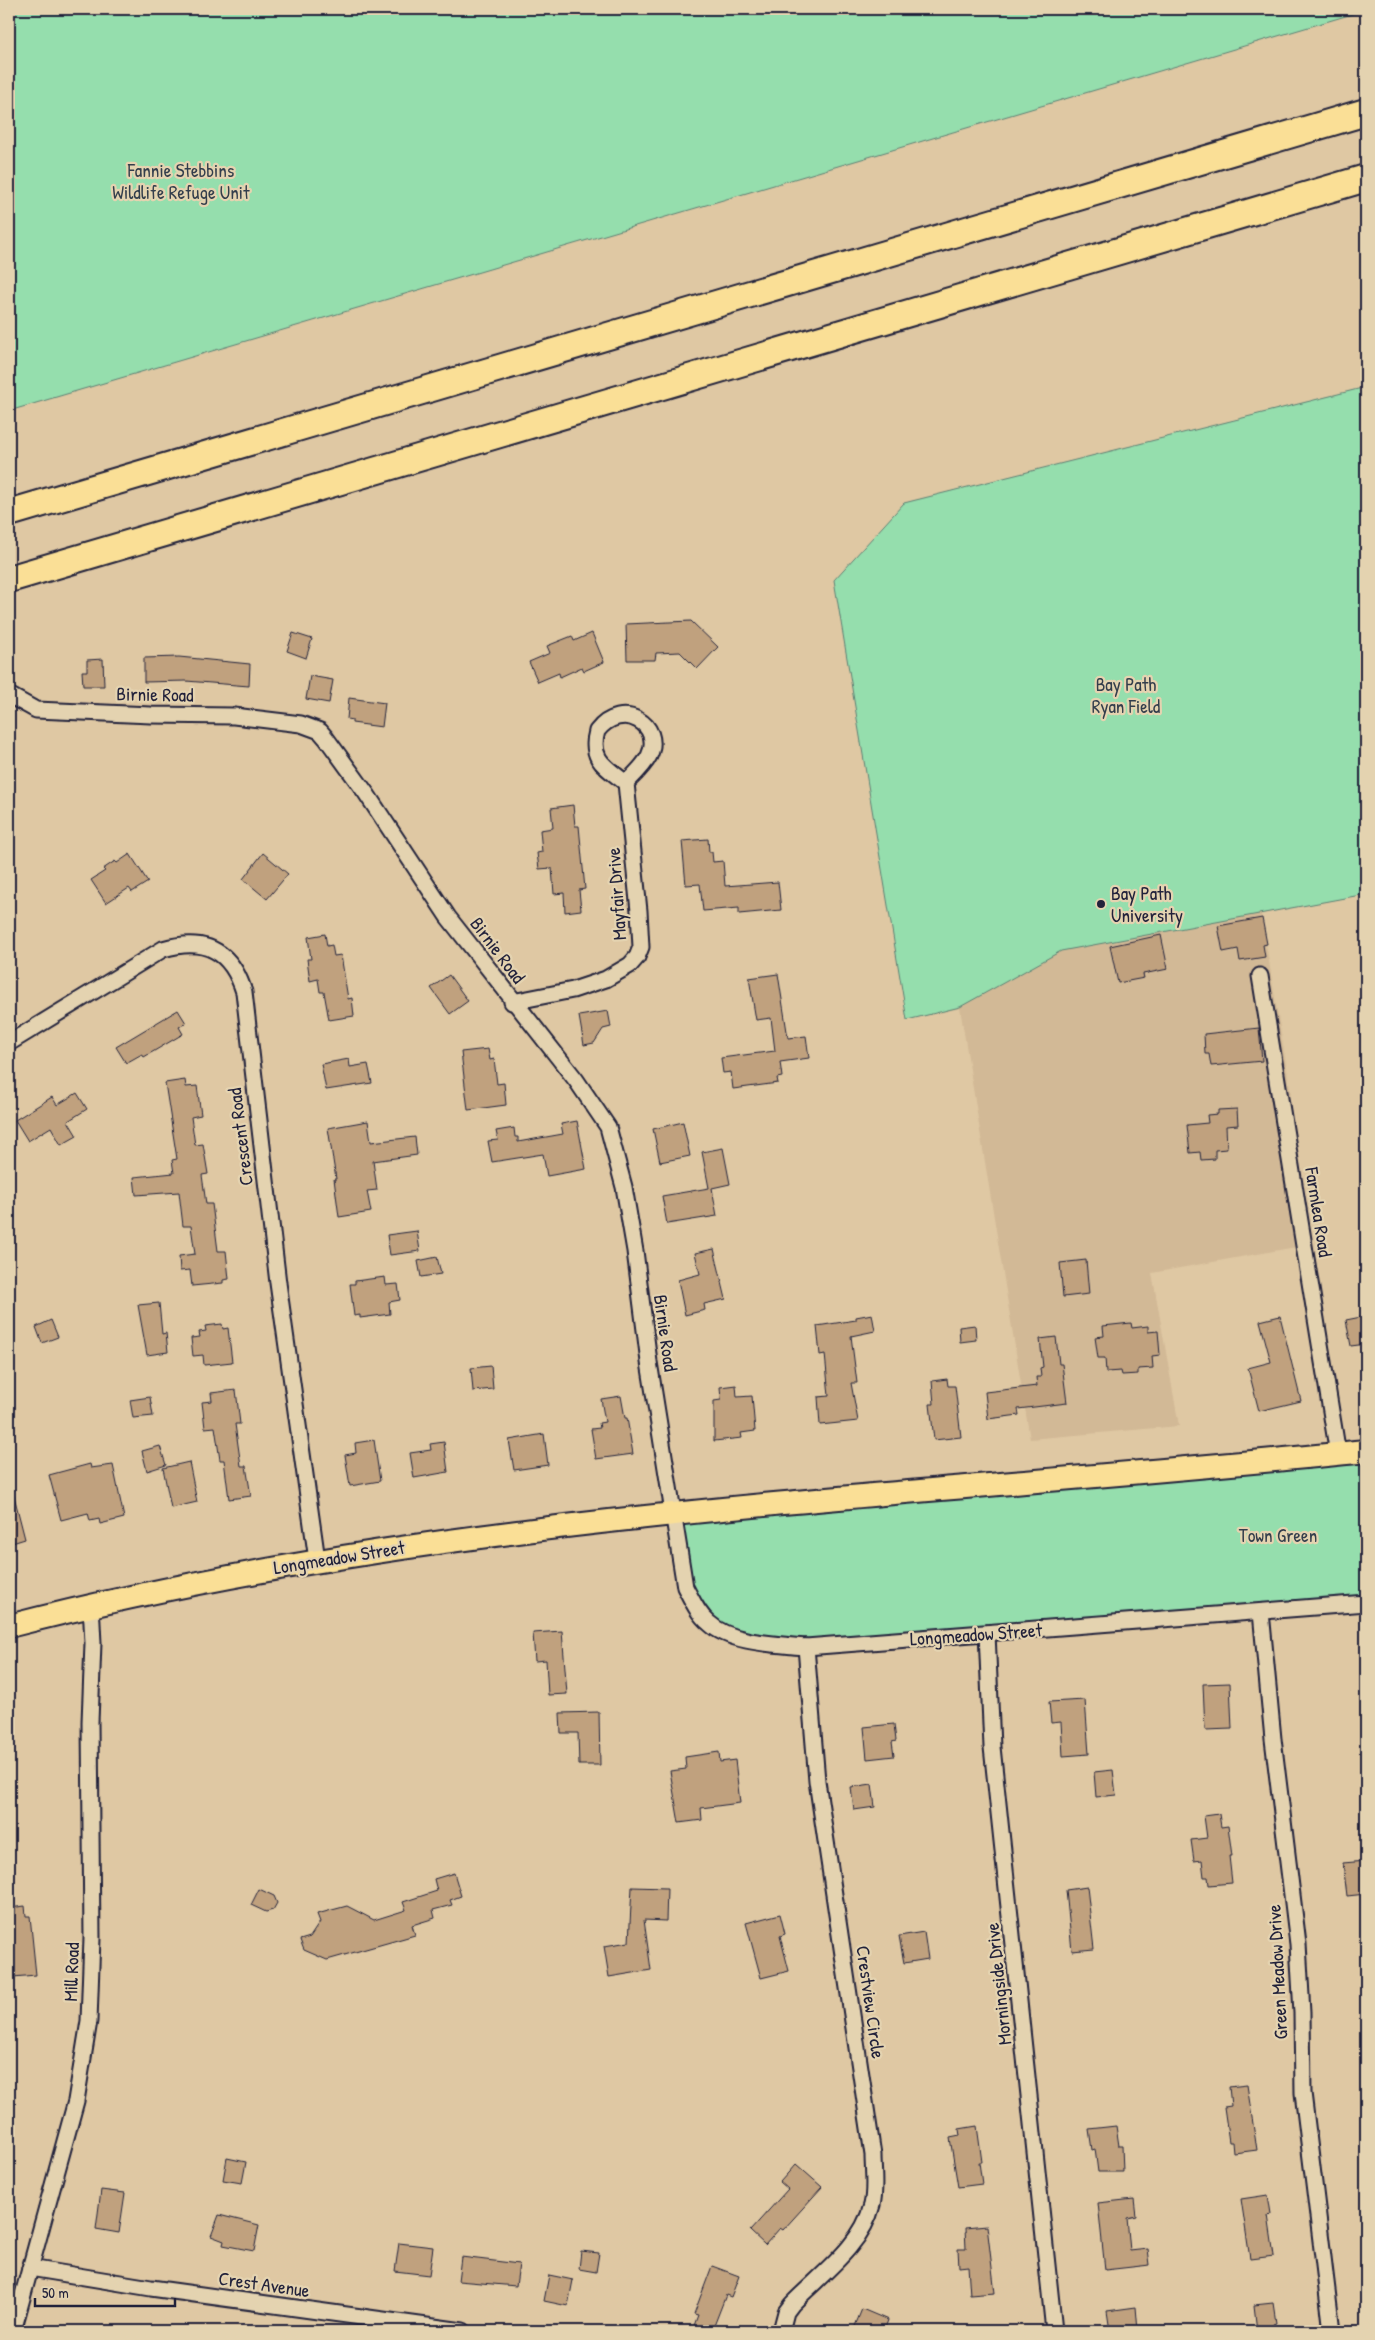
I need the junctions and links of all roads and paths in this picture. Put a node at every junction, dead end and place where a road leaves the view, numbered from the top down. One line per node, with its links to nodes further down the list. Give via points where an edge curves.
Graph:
1 (1366, 112): 3 (highway)
2 (1366, 178): 4 (highway)
3 (9, 513)
4 (9, 579)
5 (9, 695): 8 (street, Birnie Road, via 36,710 214,715 292,723 320,731 366,793 448,918)
6 (626, 782): 6 (street, via 645,763 652,747 647,728 641,721 622,715 612,717 597,731 595,750 604,766); 8 (street, Mayfair Drive, via 639,911 640,947 637,957 606,979 572,990)
7 (1260, 976): 11 (street, Farmlea Road)
8 (512, 1002): 12 (street, Birnie Road, via 589,1098 611,1135 632,1237)
9 (9, 1043): 13 (street, Crescent Road, via 163,949 181,944 202,945 222,955 236,972 244,992 275,1264)
10 (1366, 1451): 11 (main road, Longmeadow Street)
11 (1338, 1454): 12 (main road, Longmeadow Street)
12 (674, 1513): 13 (main road, Longmeadow Street, via 502,1533); 19 (street, Longmeadow Street, via 686,1587 697,1610 710,1624 744,1641)
13 (317, 1560): 15 (main road, Longmeadow Street)
14 (1366, 1603): 16 (street, Longmeadow Street)
15 (91, 1604): 17 (main road, Longmeadow Street); 20 (street, Mill Road, via 92,1938 89,2021 76,2101)
16 (1261, 1612): 18 (street, Longmeadow Street); 25 (street, Green Meadow Drive, via 1273,1739 1298,1935 1303,2093)
17 (9, 1626)
18 (986, 1633): 19 (street, Longmeadow Street); 24 (street, Morningside Drive, via 992,1747)
19 (806, 1647): 23 (street, Crestview Circle, via 817,1781 873,2155 874,2194 869,2215 860,2232 792,2304 786,2312)
20 (30, 2268): 21 (street, Mill Road); 22 (street, Crest Avenue)
21 (13, 2331)
22 (464, 2331)
23 (781, 2331)
24 (1054, 2331)
25 (1332, 2331)

